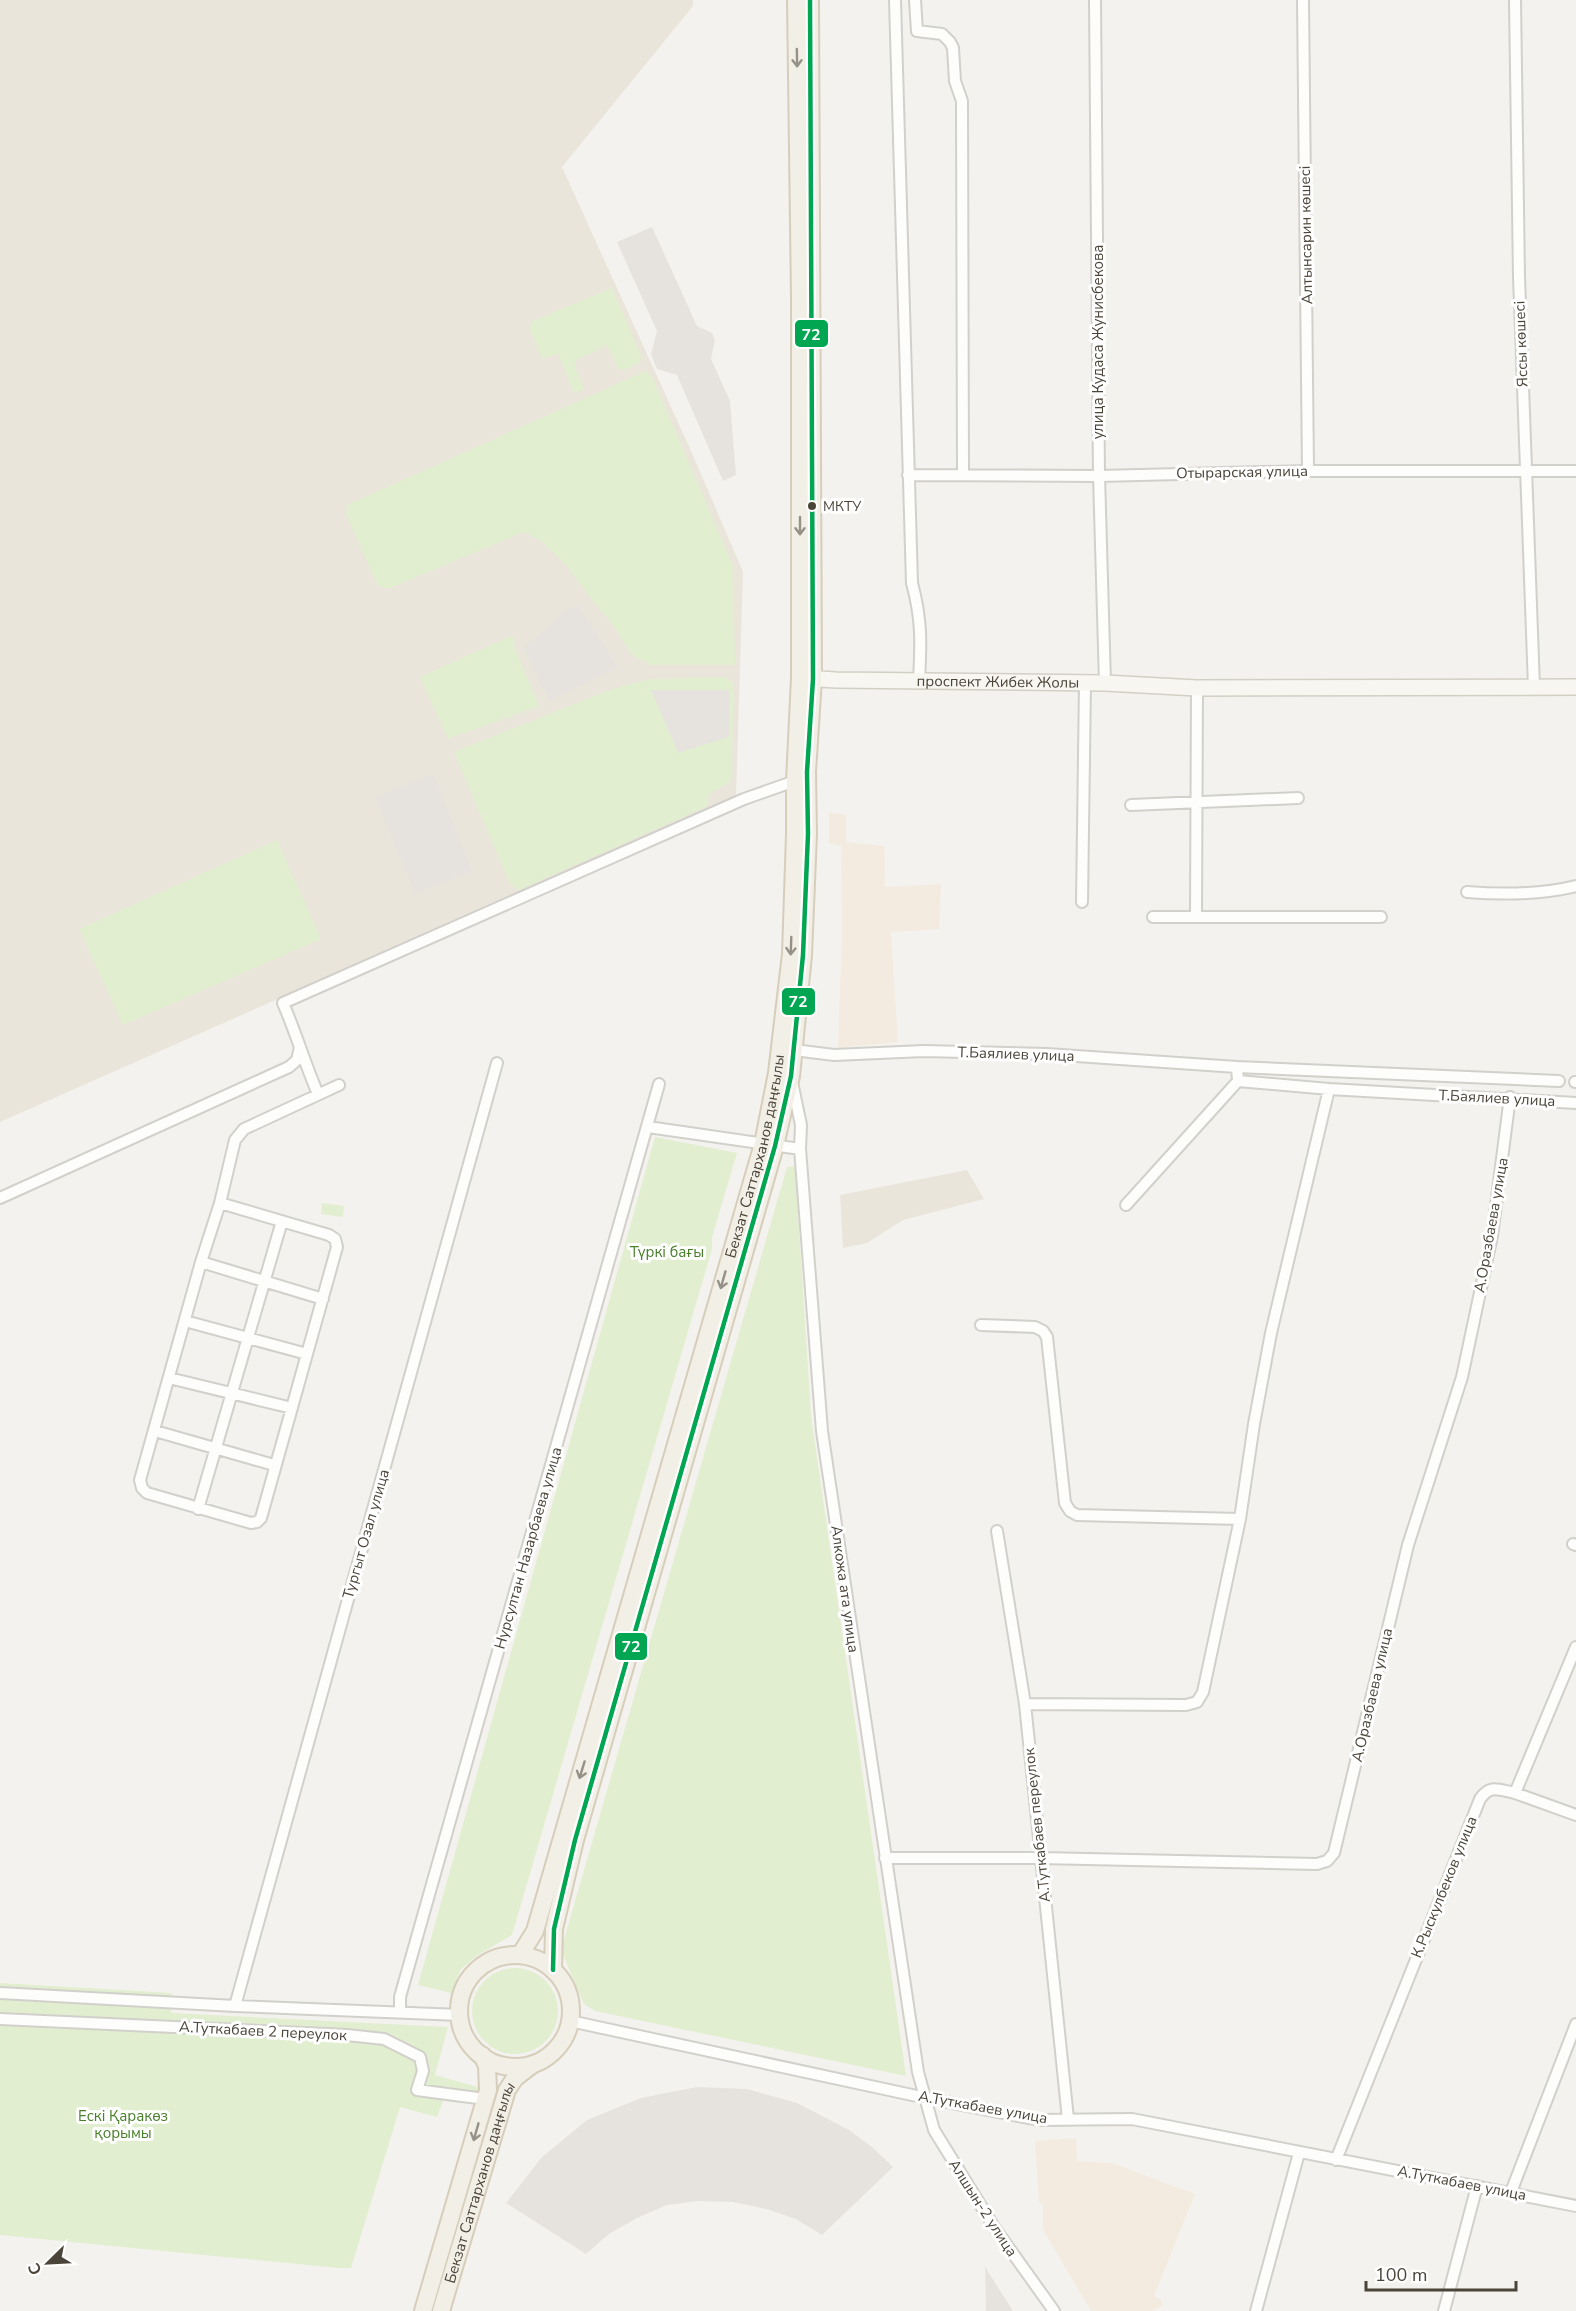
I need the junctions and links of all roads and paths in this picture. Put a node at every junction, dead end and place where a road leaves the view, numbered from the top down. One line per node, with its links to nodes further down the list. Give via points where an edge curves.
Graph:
1 (796, 0): 14 (main road, Бекзат Саттарханов даңғылы, one-way to 14)
2 (810, 0): 14 (main road, Бекзат Саттарханов даңғылы)
3 (895, 0): 11 (street)
4 (915, 0): 12 (street, via 917,31 942,34 953,48 955,81 962,101)
5 (1095, 0): 13 (street, улица Кудаса Жунисбекова)
6 (1304, 0): 8 (street, Алтынсарин көшесі)
7 (1515, 0): 10 (street, Яссы көшесі)
8 (1308, 471): 10 (street, Отырарская улица); 13 (street, Отырарская улица)
9 (1576, 471): 10 (street, Отырарская улица)
10 (1525, 472): 18 (street, Яссы көшесі)
11 (908, 475): 12 (street, Отырарская улица); 15 (street, via 912,583 922,635)
12 (963, 475): 13 (street, Отырарская улица)
13 (1099, 476): 17 (street, улица Кудаса Жунисбекова)
14 (806, 678): 15 (main road, проспект Жибек Жолы); 21 (main road, Бекзат Саттарханов даңғылы); 32 (main road, Бекзат Саттарханов даңғылы, via 808,834)
15 (919, 681): 16 (main road, проспект Жибек Жолы)
16 (1085, 683): 17 (main road, проспект Жибек Жолы); 27 (street)
17 (1105, 683): 20 (main road, проспект Жибек Жолы)
18 (1534, 687): 19 (main road, проспект Жибек Жолы); 20 (main road, проспект Жибек Жолы)
19 (1576, 687)
20 (1197, 688): 23 (street)
21 (795, 781): 31 (street, via 744,799 283,1003); 45 (main road, Бекзат Саттарханов даңғылы, one-way to 45, via 790,965)
22 (1298, 798): 23 (street)
23 (1196, 802): 24 (street); 29 (street)
24 (1131, 805)
25 (1576, 886): 26 (street, via 1510,895)
26 (1467, 892)
27 (1082, 902)
28 (1153, 917): 29 (street)
29 (1196, 917): 30 (street)
30 (1381, 917)
31 (300, 1047): 41 (street); 47 (street, via 297,1060 289,1067)
32 (794, 1050): 34 (street, Т.Баялиев улица, via 834,1055 924,1051 1036,1054); 35 (main road, Бекзат Саттарханов даңғылы)
33 (497, 1063): 76 (street, Тургыт Озал улица)
34 (1237, 1067): 36 (street); 37 (street, Т.Баялиев улица)
35 (791, 1076): 45 (main road, Бекзат Саттарханов даңғылы); 46 (street, Алкожа ата улица, via 801,1125)
36 (1238, 1081): 40 (street, Т.Баялиев улица); 49 (street)
37 (1559, 1081)
38 (659, 1084): 44 (street, Нурсултан Назарбаева улица)
39 (339, 1085): 41 (street)
40 (1329, 1089): 42 (street, Т.Баялиев улица); 65 (street, via 1271,1333)
41 (318, 1094): 48 (street, via 238,1134)
42 (1510, 1097): 43 (street, Т.Баялиев улица); 72 (street, А.Оразбаева улица, via 1492,1236 1462,1377 1408,1545 1334,1853 1317,1864)
43 (1576, 1102)
44 (648, 1127): 45 (street); 77 (street, Нурсултан Назарбаева улица, via 400,1997)
45 (769, 1145): 46 (street); 73 (main road, Бекзат Саттарханов даңғылы, one-way to 73, via 535,1931); 74 (main road, Бекзат Саттарханов даңғылы, via 575,1840 554,1929)
46 (800, 1149): 71 (street, Алкожа ата улица, via 822,1431)
47 (0, 1198)
48 (220, 1203): 50 (street); 51 (street)
49 (1126, 1204)
50 (282, 1221): 52 (street); 53 (street, via 336,1239)
51 (201, 1262): 52 (street); 54 (street)
52 (265, 1281): 53 (street); 56 (street)
53 (323, 1299): 57 (street)
54 (185, 1321): 56 (street); 58 (street)
55 (981, 1325): 65 (street, via 1035,1327 1047,1337 1065,1503 1070,1512)
56 (249, 1336): 57 (street); 59 (street)
57 (307, 1354): 60 (street)
58 (169, 1378): 59 (street); 61 (street)
59 (232, 1393): 60 (street); 62 (street)
60 (292, 1408): 63 (street)
61 (155, 1431): 62 (street); 64 (street, via 140,1480 142,1488)
62 (216, 1448): 63 (street); 64 (street)
63 (274, 1465): 64 (street, via 257,1522)
64 (198, 1509)
65 (1240, 1519): 68 (street, via 1203,1692 1197,1702)
66 (997, 1532): 68 (street, А.Туткабаев переулок)
67 (1576, 1647): 69 (street)
68 (1025, 1704): 72 (street, А.Туткабаев переулок)
69 (1515, 1793): 70 (street); 88 (street, К.Рыскулбеков улица, via 1490,1789 1480,1799)
70 (1576, 1815)
71 (885, 1858): 72 (street, А.Оразбаева улица); 84 (street, Алкожа ата улица, via 918,2072)
72 (1040, 1858): 86 (street, А.Туткабаев переулок)
73 (520, 1956): 74 (main road, via 538,1960); 78 (main road, via 501,1957 476,1971 465,1987)
74 (553, 1970): 80 (main road, via 568,1993)
75 (0, 1993): 76 (street)
76 (235, 2006): 77 (street)
77 (400, 2012): 78 (street)
78 (460, 2015): 82 (main road, via 469,2042)
79 (0, 2019): 85 (street, А.Туткабаев 2 переулок, via 384,2039 420,2057 423,2071 417,2090)
80 (570, 2021): 83 (main road, via 555,2051); 84 (street, А.Туткабаев улица)
81 (1576, 2024): 90 (street)
82 (482, 2055): 83 (main road, via 508,2066); 85 (main road, Бекзат Саттарханов даңғылы, via 489,2077)
83 (533, 2064): 93 (main road, Бекзат Саттарханов даңғылы, via 507,2090)
84 (926, 2098): 86 (street, А.Туткабаев улица, via 1039,2120); 94 (street, Алшын-2 улица, via 934,2130 968,2187)
85 (485, 2099): 92 (main road, Бекзат Саттарханов даңғылы, one-way to 92)
86 (1068, 2119): 87 (street, А.Туткабаев улица, via 1132,2119)
87 (1299, 2153): 88 (street, А.Туткабаев улица); 95 (street)
88 (1336, 2160): 89 (street, А.Туткабаев улица)
89 (1477, 2186): 90 (street, А.Туткабаев улица); 96 (street)
90 (1511, 2192): 91 (street, А.Туткабаев улица)
91 (1576, 2206)
92 (423, 2311)
93 (441, 2311)
94 (1054, 2311)
95 (1256, 2311)
96 (1444, 2311)

